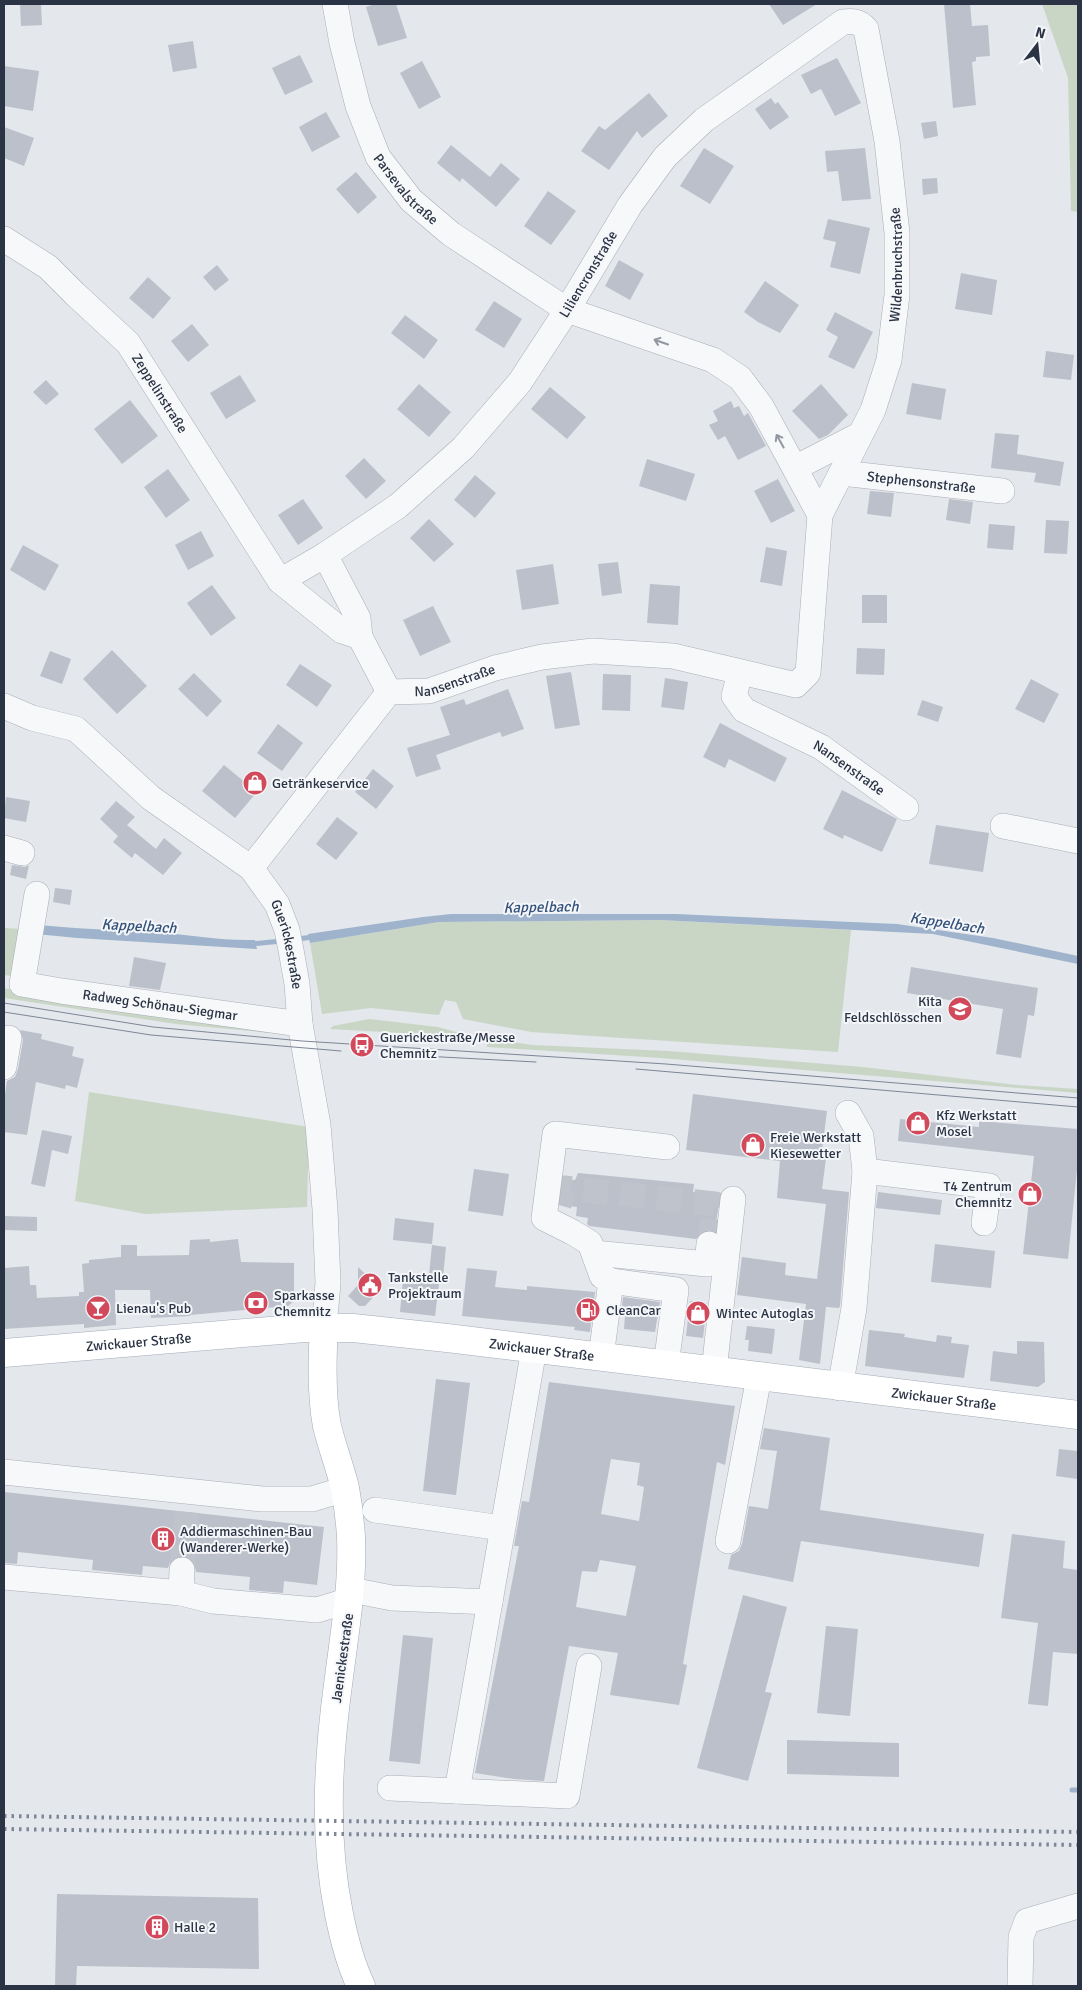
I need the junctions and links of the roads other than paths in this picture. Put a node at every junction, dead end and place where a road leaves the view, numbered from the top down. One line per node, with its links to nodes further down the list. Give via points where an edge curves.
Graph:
1 (335, 4): 4 (street, Parsevalstraße, via 358,106 378,157 411,200 451,234)
2 (866, 29): 4 (street, Liliencronstraße, via 860,23 843,22 704,120 665,157 636,197); 5 (street, Wildenbruchstraße, via 887,141 897,233 897,295 889,360 873,410)
3 (4, 240): 11 (street, Zeppelinstraße, via 48,267 128,343)
4 (567, 310): 6 (street, one-way to 4, via 761,406 740,378 712,360); 10 (street, Liliencronstraße, via 520,382 463,448 398,506)
5 (859, 435): 6 (street); 7 (street, Wildenbruchstraße)
6 (795, 468): 9 (street)
7 (842, 473): 8 (street, Stephensonstraße); 9 (street, Wildenbruchstraße)
8 (1002, 491)
9 (820, 515): 14 (street, Wildenbruchstraße)
10 (325, 555): 11 (street); 12 (street, via 358,618)
11 (280, 581): 12 (street, Zeppelinstraße, via 342,631)
12 (360, 638): 15 (street)
13 (740, 673): 14 (street, Nansenstraße, via 796,685); 15 (street, Nansenstraße, via 673,656 593,651 495,668 429,691); 17 (street, Nansenstraße, via 734,696 744,710 821,747)
14 (808, 674)
15 (389, 692): 20 (street)
16 (4, 706): 20 (street, Guerickestraße, via 32,718 76,729 151,798)
17 (906, 808)
18 (1004, 826): 19 (street)
19 (1078, 842)
20 (251, 868): 22 (street, Guerickestraße, via 277,904 289,940)
21 (35, 903): 22 (street, Radweg Schönau-Siegmar, via 22,984)
22 (300, 1024): 33 (street, Guerickestraße, via 316,1112 323,1175 328,1283)
23 (9, 1038): 24 (street)
24 (4, 1067)
25 (848, 1114): 27 (street, via 862,1136)
26 (667, 1147): 30 (street, via 555,1134 544,1218 556,1214 590,1243)
27 (865, 1171): 29 (street, via 989,1186); 40 (street, via 854,1308)
28 (733, 1199): 38 (street)
29 (984, 1223)
30 (594, 1253): 31 (street); 32 (street, via 602,1276)
31 (708, 1254)
32 (611, 1281): 36 (street); 37 (street, via 676,1290)
33 (324, 1328): 34 (main road, Zwickauer Straße, via 353,1328); 35 (main road, Zwickauer Straße); 43 (main road, Jaenickestraße, via 325,1410)
34 (534, 1348): 36 (main road, Zwickauer Straße); 45 (street)
35 (4, 1353)
36 (601, 1357): 37 (main road, Zwickauer Straße)
37 (666, 1365): 38 (main road, Zwickauer Straße)
38 (714, 1372): 39 (main road, Zwickauer Straße)
39 (759, 1377): 40 (main road, Zwickauer Straße); 46 (street)
40 (840, 1388): 41 (main road, Zwickauer Straße)
41 (1078, 1415)
42 (4, 1472): 43 (street, via 188,1502 312,1499)
43 (345, 1489): 48 (main road, Jaenickestraße, via 351,1536)
44 (375, 1510): 45 (street)
45 (502, 1528): 49 (street)
46 (728, 1541)
47 (4, 1577): 48 (street, via 181,1581 213,1601 317,1610)
48 (350, 1595): 49 (street); 54 (main road, Jaenickestraße, via 329,1768 329,1844 343,1934)
49 (490, 1602): 52 (street)
50 (589, 1666): 52 (street, via 567,1796)
51 (390, 1788): 52 (street)
52 (456, 1790)
53 (1078, 1906): 55 (street, via 1027,1921 1021,1937)
54 (361, 1986)
55 (1020, 1986)

